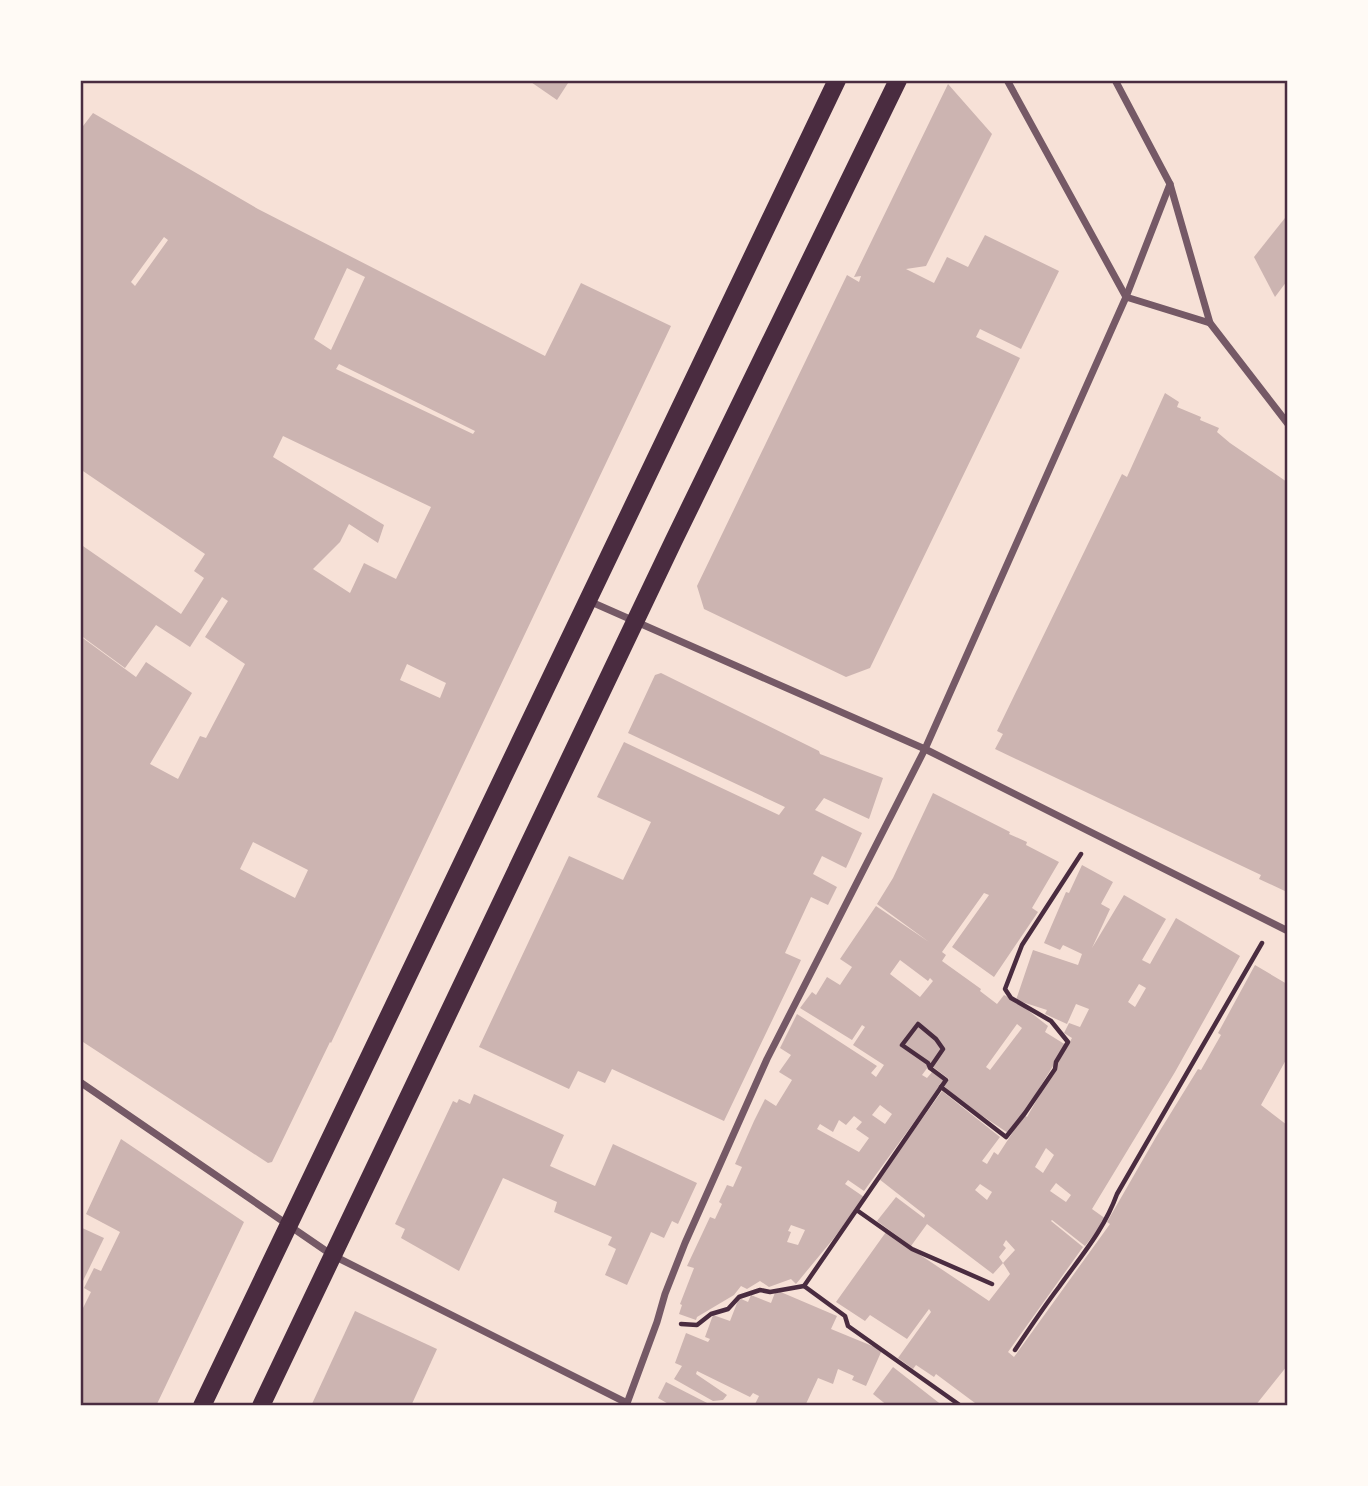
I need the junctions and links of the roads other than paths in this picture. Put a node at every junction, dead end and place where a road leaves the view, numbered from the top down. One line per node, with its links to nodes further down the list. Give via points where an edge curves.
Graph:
1 (837, 80): 9 (main road)
2 (898, 80): 10 (main road)
3 (1007, 80): 6 (street)
4 (1115, 80): 5 (street)
5 (1170, 184): 6 (street); 7 (street)
6 (1126, 297): 7 (street); 11 (street)
7 (1210, 323): 8 (street)
8 (1287, 424)
9 (588, 601): 10 (street); 14 (main road)
10 (635, 621): 11 (street); 15 (main road)
11 (925, 750): 12 (street); 16 (street, via 767,1059 685,1243)
12 (1287, 931)
13 (80, 1082): 14 (street)
14 (288, 1224): 15 (street); 17 (main road)
15 (332, 1255): 16 (street); 18 (main road)
16 (626, 1404)
17 (202, 1405)
18 (261, 1405)

